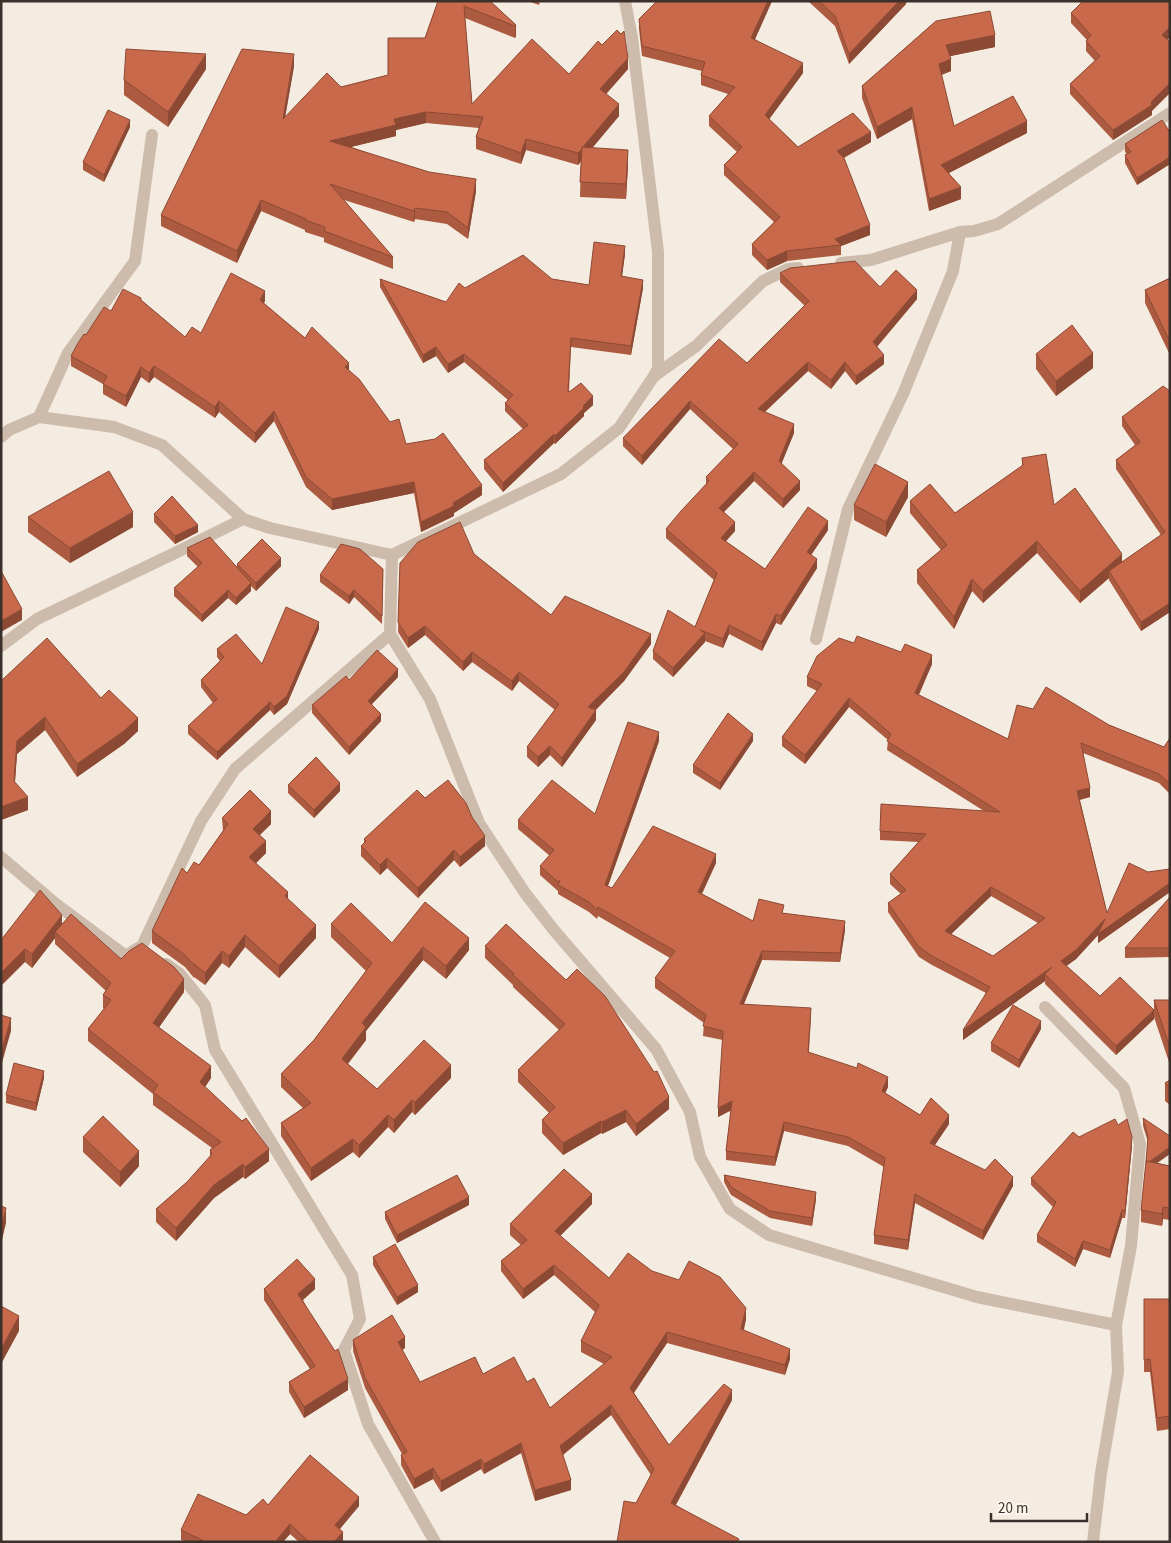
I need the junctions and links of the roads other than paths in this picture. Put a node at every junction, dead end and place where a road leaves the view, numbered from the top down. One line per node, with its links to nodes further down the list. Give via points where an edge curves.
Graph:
1 (625, 1): 7 (street, via 658,252 658,368)
2 (1170, 113): 4 (street, via 998,224)
3 (152, 135): 8 (street, via 135,260 68,353)
4 (960, 232): 5 (street, via 871,260); 13 (street, via 953,271 903,394 848,509)
5 (825, 265)
6 (806, 267): 7 (street, via 788,270 763,281 696,346)
7 (654, 376): 11 (street, via 619,428 562,474)
8 (39, 418): 9 (street, via 9,430); 10 (street, via 114,427 162,445)
9 (1, 437)
10 (243, 519): 11 (street); 14 (street, via 37,619)
11 (392, 555): 12 (street)
12 (390, 634): 16 (street, via 235,769 201,821); 18 (street, via 430,699 480,823 553,929 656,1049 690,1112 700,1158 730,1209 769,1235 977,1297)
13 (816, 638)
14 (1, 646)
15 (1, 857): 16 (street, via 56,904 126,956)
16 (150, 951): 19 (street, via 180,974 205,1005 215,1050 352,1274 360,1319 344,1350 368,1424)
17 (1044, 1007): 18 (street, via 1124,1088 1140,1144 1131,1246)
18 (1116, 1325): 20 (street, via 1118,1372)
19 (435, 1542)
20 (1093, 1542)

